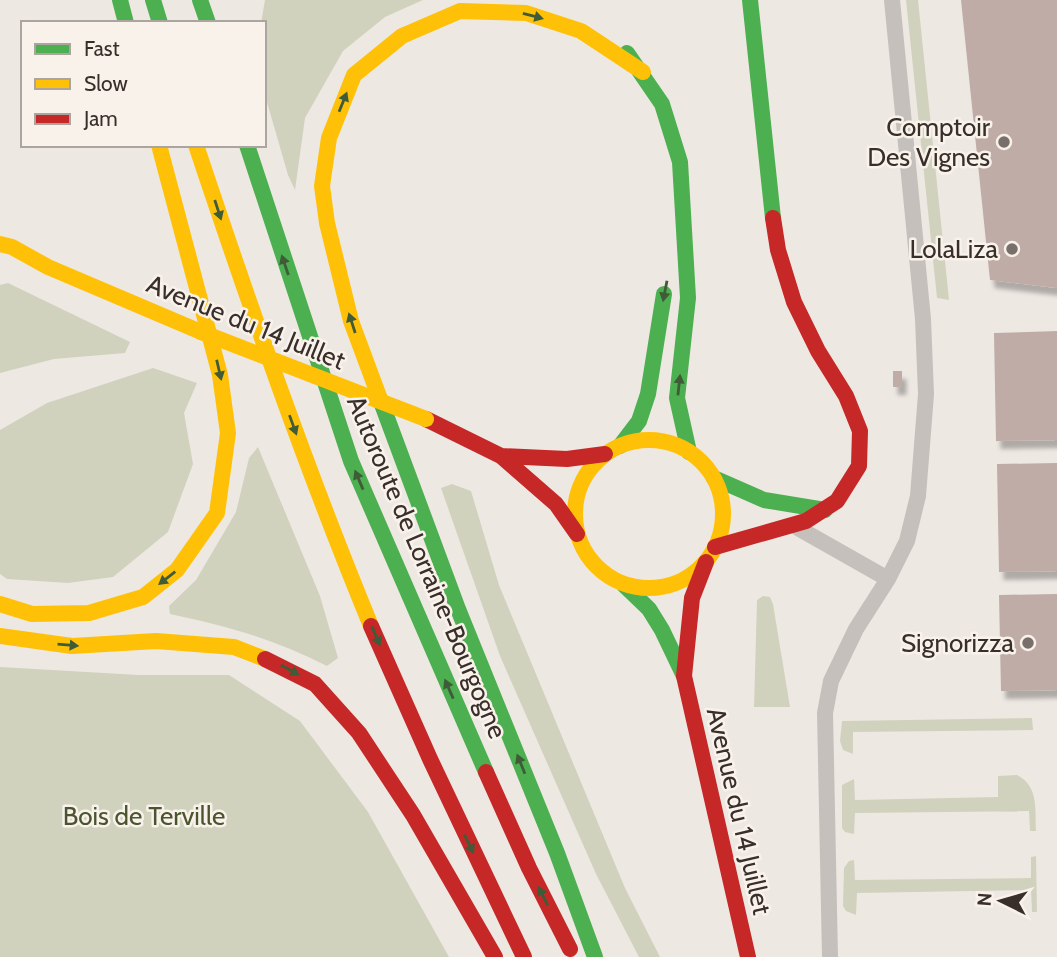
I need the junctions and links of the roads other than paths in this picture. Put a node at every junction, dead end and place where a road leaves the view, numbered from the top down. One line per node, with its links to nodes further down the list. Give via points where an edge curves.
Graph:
1 (120, 0): 6 (main road)
2 (153, 0): 7 (main road)
3 (200, 0): 8 (main road)
4 (750, 0): 23 (main road, via 778,250 794,302 860,431 859,466 837,501)
5 (892, 0): 28 (lane, via 926,394 918,496 907,541)
6 (125, 21)
7 (159, 21)
8 (207, 21)
9 (610, 31): 10 (main road)
10 (643, 72): 14 (main road, via 662,104 680,162); 36 (main road, one-way to 10, via 351,321 322,186 328,138 354,75 402,36 460,11 526,13 580,31)
11 (160, 147): 30 (main road, one-way to 30, via 220,375 228,433 218,513 177,570 143,597 89,613 32,614)
12 (197, 147): 34 (main road, one-way to 34, via 311,474 376,637)
13 (248, 147): 35 (main road, Autoroute de Lorraine-Bourgogne, one-way to 13, via 529,868 351,461)
14 (684, 225): 18 (main road, one-way to 18, via 665,285 648,394 639,421); 19 (main road, one-way to 14, via 677,398 688,298)
15 (0, 244): 17 (main road, Avenue du 14 Juillet)
16 (12, 265): 17 (main road, Avenue du 14 Juillet)
17 (48, 267): 21 (main road, Avenue du 14 Juillet, bridge, via 426,419)
18 (620, 446): 19 (main road, via 656,440); 20 (main road)
19 (689, 452): 22 (main road)
20 (605, 454): 21 (main road, Avenue du 14 Juillet, via 567,460); 25 (main road, via 579,490)
21 (501, 457): 25 (main road, Avenue du 14 Juillet, via 556,504)
22 (714, 478): 23 (main road, via 764,500); 26 (main road, via 723,512)
23 (825, 510): 24 (main road)
24 (793, 525): 26 (main road); 28 (lane)
25 (577, 534): 29 (main road, via 595,565)
26 (716, 547): 27 (main road)
27 (706, 562): 29 (main road, via 693,574 660,588); 32 (main road, Avenue du 14 Juillet, via 692,598)
28 (888, 579): 38 (lane, via 856,629 831,681 825,713)
29 (624, 584): 32 (main road, Avenue du 14 Juillet, via 649,609)
30 (0, 604)
31 (0, 636): 33 (main road, one-way to 33, via 72,646 156,641 234,647 315,684 359,733 414,815)
32 (684, 676): 37 (main road, Avenue du 14 Juillet)
33 (495, 957)
34 (524, 957)
35 (574, 957)
36 (594, 957)
37 (748, 957)
38 (830, 957)

